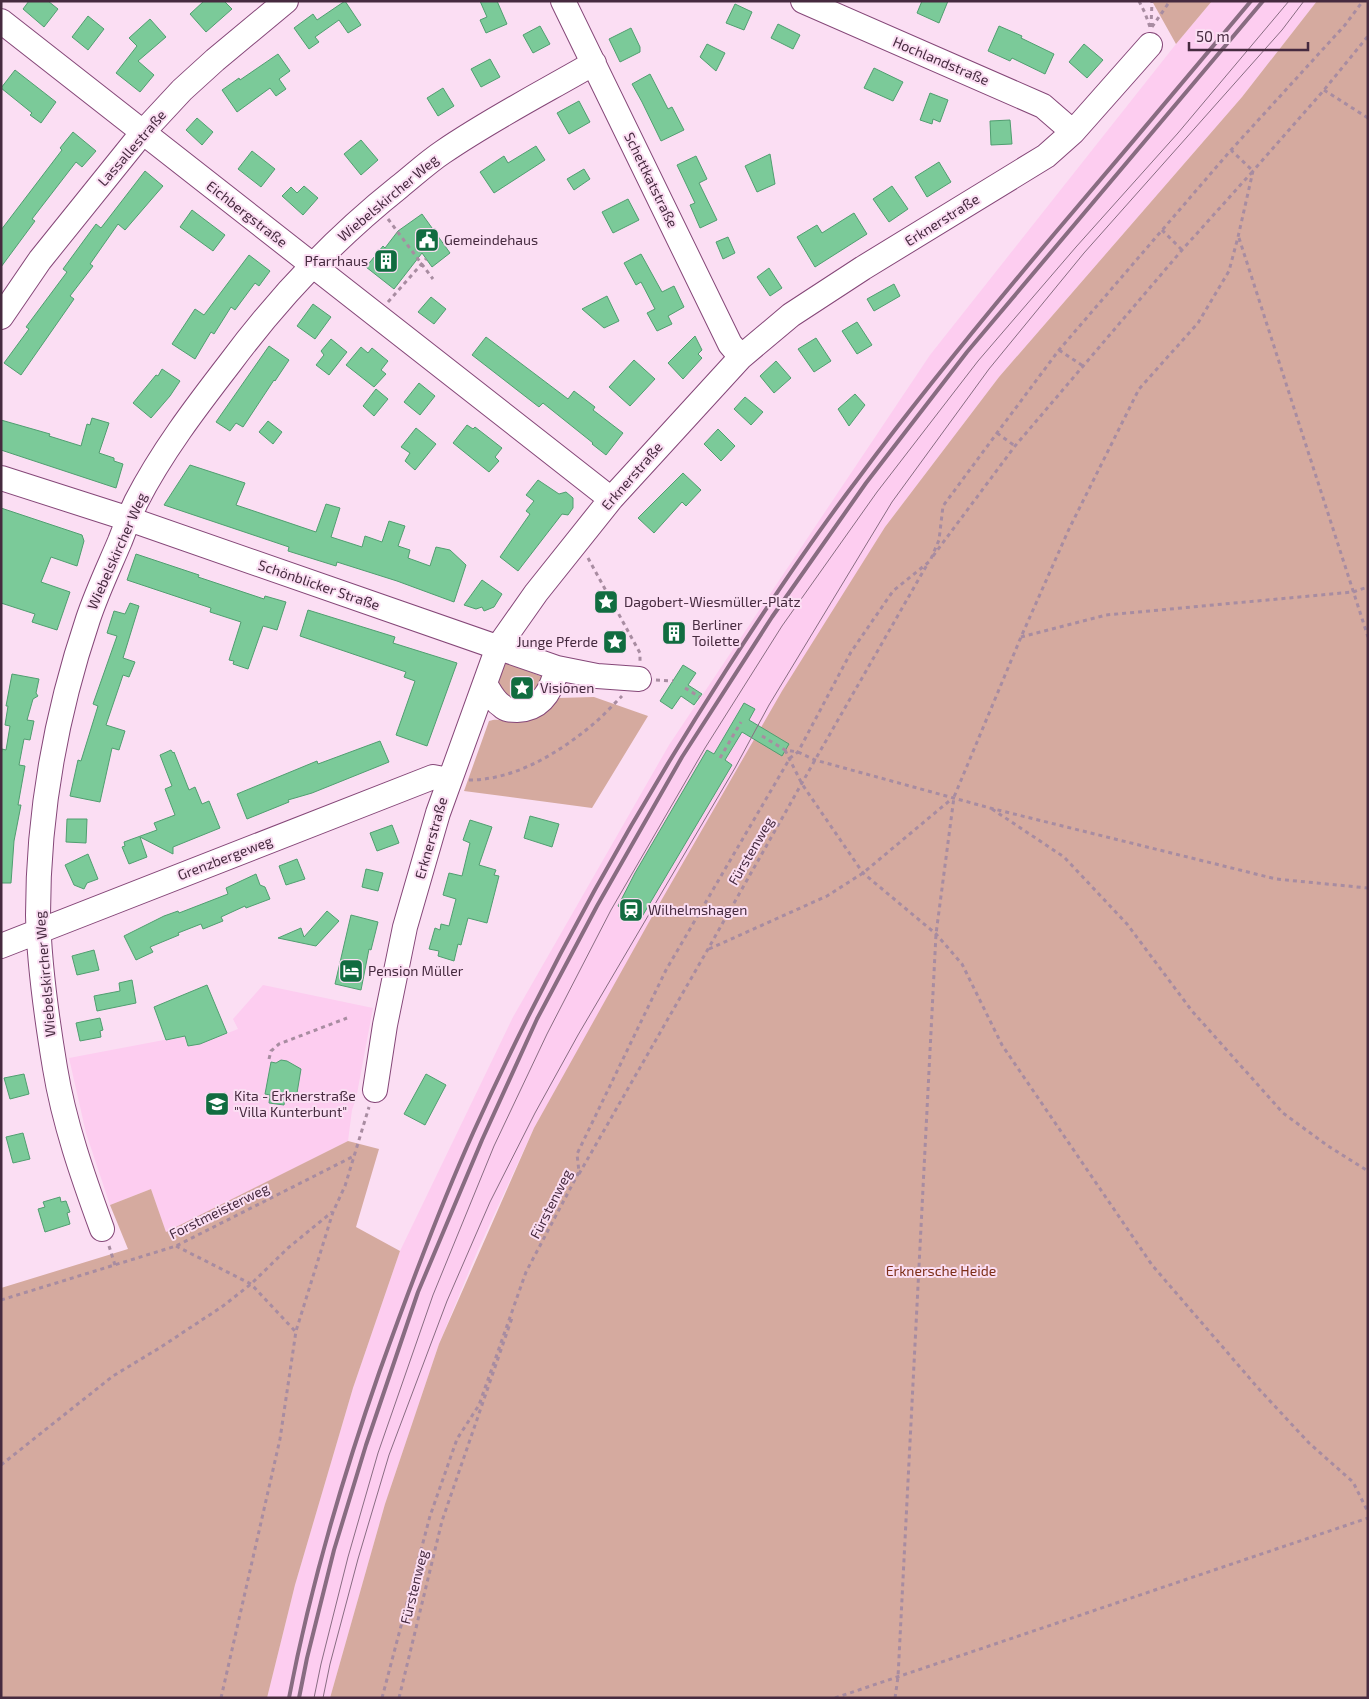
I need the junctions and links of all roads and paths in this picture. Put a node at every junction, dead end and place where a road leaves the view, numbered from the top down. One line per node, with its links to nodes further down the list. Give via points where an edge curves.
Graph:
1 (286, 1): 14 (street, Lassallestraße, via 182,90)
2 (563, 1): 11 (street, Schettkatstraße)
3 (803, 1): 15 (street, Hochlandstraße, via 1043,106)
4 (1139, 1): 10 (path)
5 (1170, 1): 10 (path)
6 (1363, 1): 16 (path)
7 (1152, 2): 10 (path)
8 (1, 21): 14 (street, Eichbergstraße)
9 (1368, 36): 12 (path)
10 (1150, 38): 15 (street, Erknerstraße)
11 (594, 63): 18 (street, Wiebelskircher Weg, via 441,153); 29 (street, Schettkatstraße, via 730,344)
12 (1324, 90): 13 (path); 17 (path)
13 (1368, 118)
14 (143, 132): 24 (street, Eichbergstraße); 27 (street, Lassallestraße, via 52,245)
15 (1073, 132): 29 (street, Erknerstraße, via 1046,156 791,314)
16 (1231, 150): 17 (path); 19 (path)
17 (1253, 171): 20 (path); 21 (path)
18 (377, 205): 23 (path); 24 (street, Wiebelskircher Weg)
19 (1162, 230): 21 (path); 28 (path)
20 (1238, 237): 39 (path); 40 (path, via 1229,271 1198,322 1139,389 1069,529)
21 (1182, 250): 30 (path)
22 (426, 259): 23 (path)
23 (422, 264): 25 (path); 26 (path)
24 (311, 266): 26 (street, Eichbergstraße); 35 (street, Wiebelskircher Weg, via 220,375 170,445 137,500)
25 (433, 279)
26 (377, 316): 34 (street, Eichbergstraße)
27 (1, 317)
28 (1059, 350): 30 (path); 31 (path)
29 (741, 357): 34 (street, Erknerstraße)
30 (1083, 366): 32 (path)
31 (997, 433): 32 (path); 37 (path, via 944,506 938,540)
32 (1015, 446): 37 (path)
33 (1, 478): 35 (street, Schönblicker Straße)
34 (611, 499): 36 (street, Erknerstraße)
35 (129, 520): 42 (street, Schönblicker Straße); 61 (street, Wiebelskircher Weg, via 89,616 59,721 42,830)
36 (574, 545): 42 (street, Erknerstraße); 44 (path, via 585,554 640,653)
37 (930, 561): 51 (path, via 894,591 851,652); 54 (path, Fürstenweg)
38 (1368, 587): 39 (path)
39 (1353, 592): 40 (path, via 1106,615); 41 (path)
40 (1021, 637): 57 (path)
41 (1368, 637)
42 (498, 647): 43 (street, Schönblicker Straße); 45 (street, Erknerstraße)
43 (557, 668): 44 (street, Schönblicker Straße, via 597,676); 45 (street, via 544,699 523,710 502,707)
44 (639, 679): 55 (path, via 592,726 541,759 518,771 484,780)
45 (485, 684): 55 (street, Erknerstraße)
46 (685, 688): 47 (path)
47 (700, 697)
48 (741, 722): 52 (path)
49 (762, 736): 50 (path)
50 (786, 750): 51 (path); 53 (path)
51 (798, 752): 53 (path); 54 (path)
52 (720, 758)
53 (790, 758): 56 (path); 81 (path, via 666,970 577,1154 579,1172 526,1272 479,1405 457,1439 430,1516)
54 (815, 760): 56 (path, Fürstenweg); 57 (path)
55 (449, 780): 61 (street, Grenzbergeweg, via 433,777); 67 (street, Erknerstraße, via 405,927)
56 (802, 784): 59 (path); 64 (path, Fürstenweg)
57 (954, 797): 58 (path); 59 (path); 62 (path)
58 (990, 808): 60 (path, via 1276,879); 69 (path, via 1064,857 1127,924 1192,1011 1283,1113)
59 (863, 873): 62 (path); 64 (path, via 827,896)
60 (1368, 888)
61 (39, 931): 63 (street, Grenzbergeweg); 71 (street, Wiebelskircher Weg, via 55,1070 71,1134)
62 (936, 934): 77 (path, via 962,964 1002,1045 1152,1265 1258,1388 1352,1482); 79 (path)
63 (1, 946)
64 (708, 949): 82 (path, Fürstenweg, via 588,1156 528,1273 442,1520)
65 (347, 1018): 66 (path, via 279,1044 271,1051)
66 (269, 1059)
67 (375, 1090): 68 (path)
68 (354, 1156): 70 (path, via 346,1186); 72 (path, Forstmeisterweg)
69 (1368, 1172)
70 (333, 1212): 73 (path, via 288,1248); 75 (path)
71 (102, 1229)
72 (176, 1246): 73 (path); 74 (path, Forstmeisterweg)
73 (251, 1284): 75 (path); 76 (path, via 161,1347 112,1376)
74 (1, 1300)
75 (296, 1332): 80 (path, via 280,1439)
76 (1, 1465)
77 (1368, 1512)
78 (1368, 1518): 79 (path)
79 (898, 1677): 83 (path); 84 (path)
80 (221, 1698)
81 (382, 1698)
82 (399, 1698)
83 (835, 1698)
84 (895, 1698)

